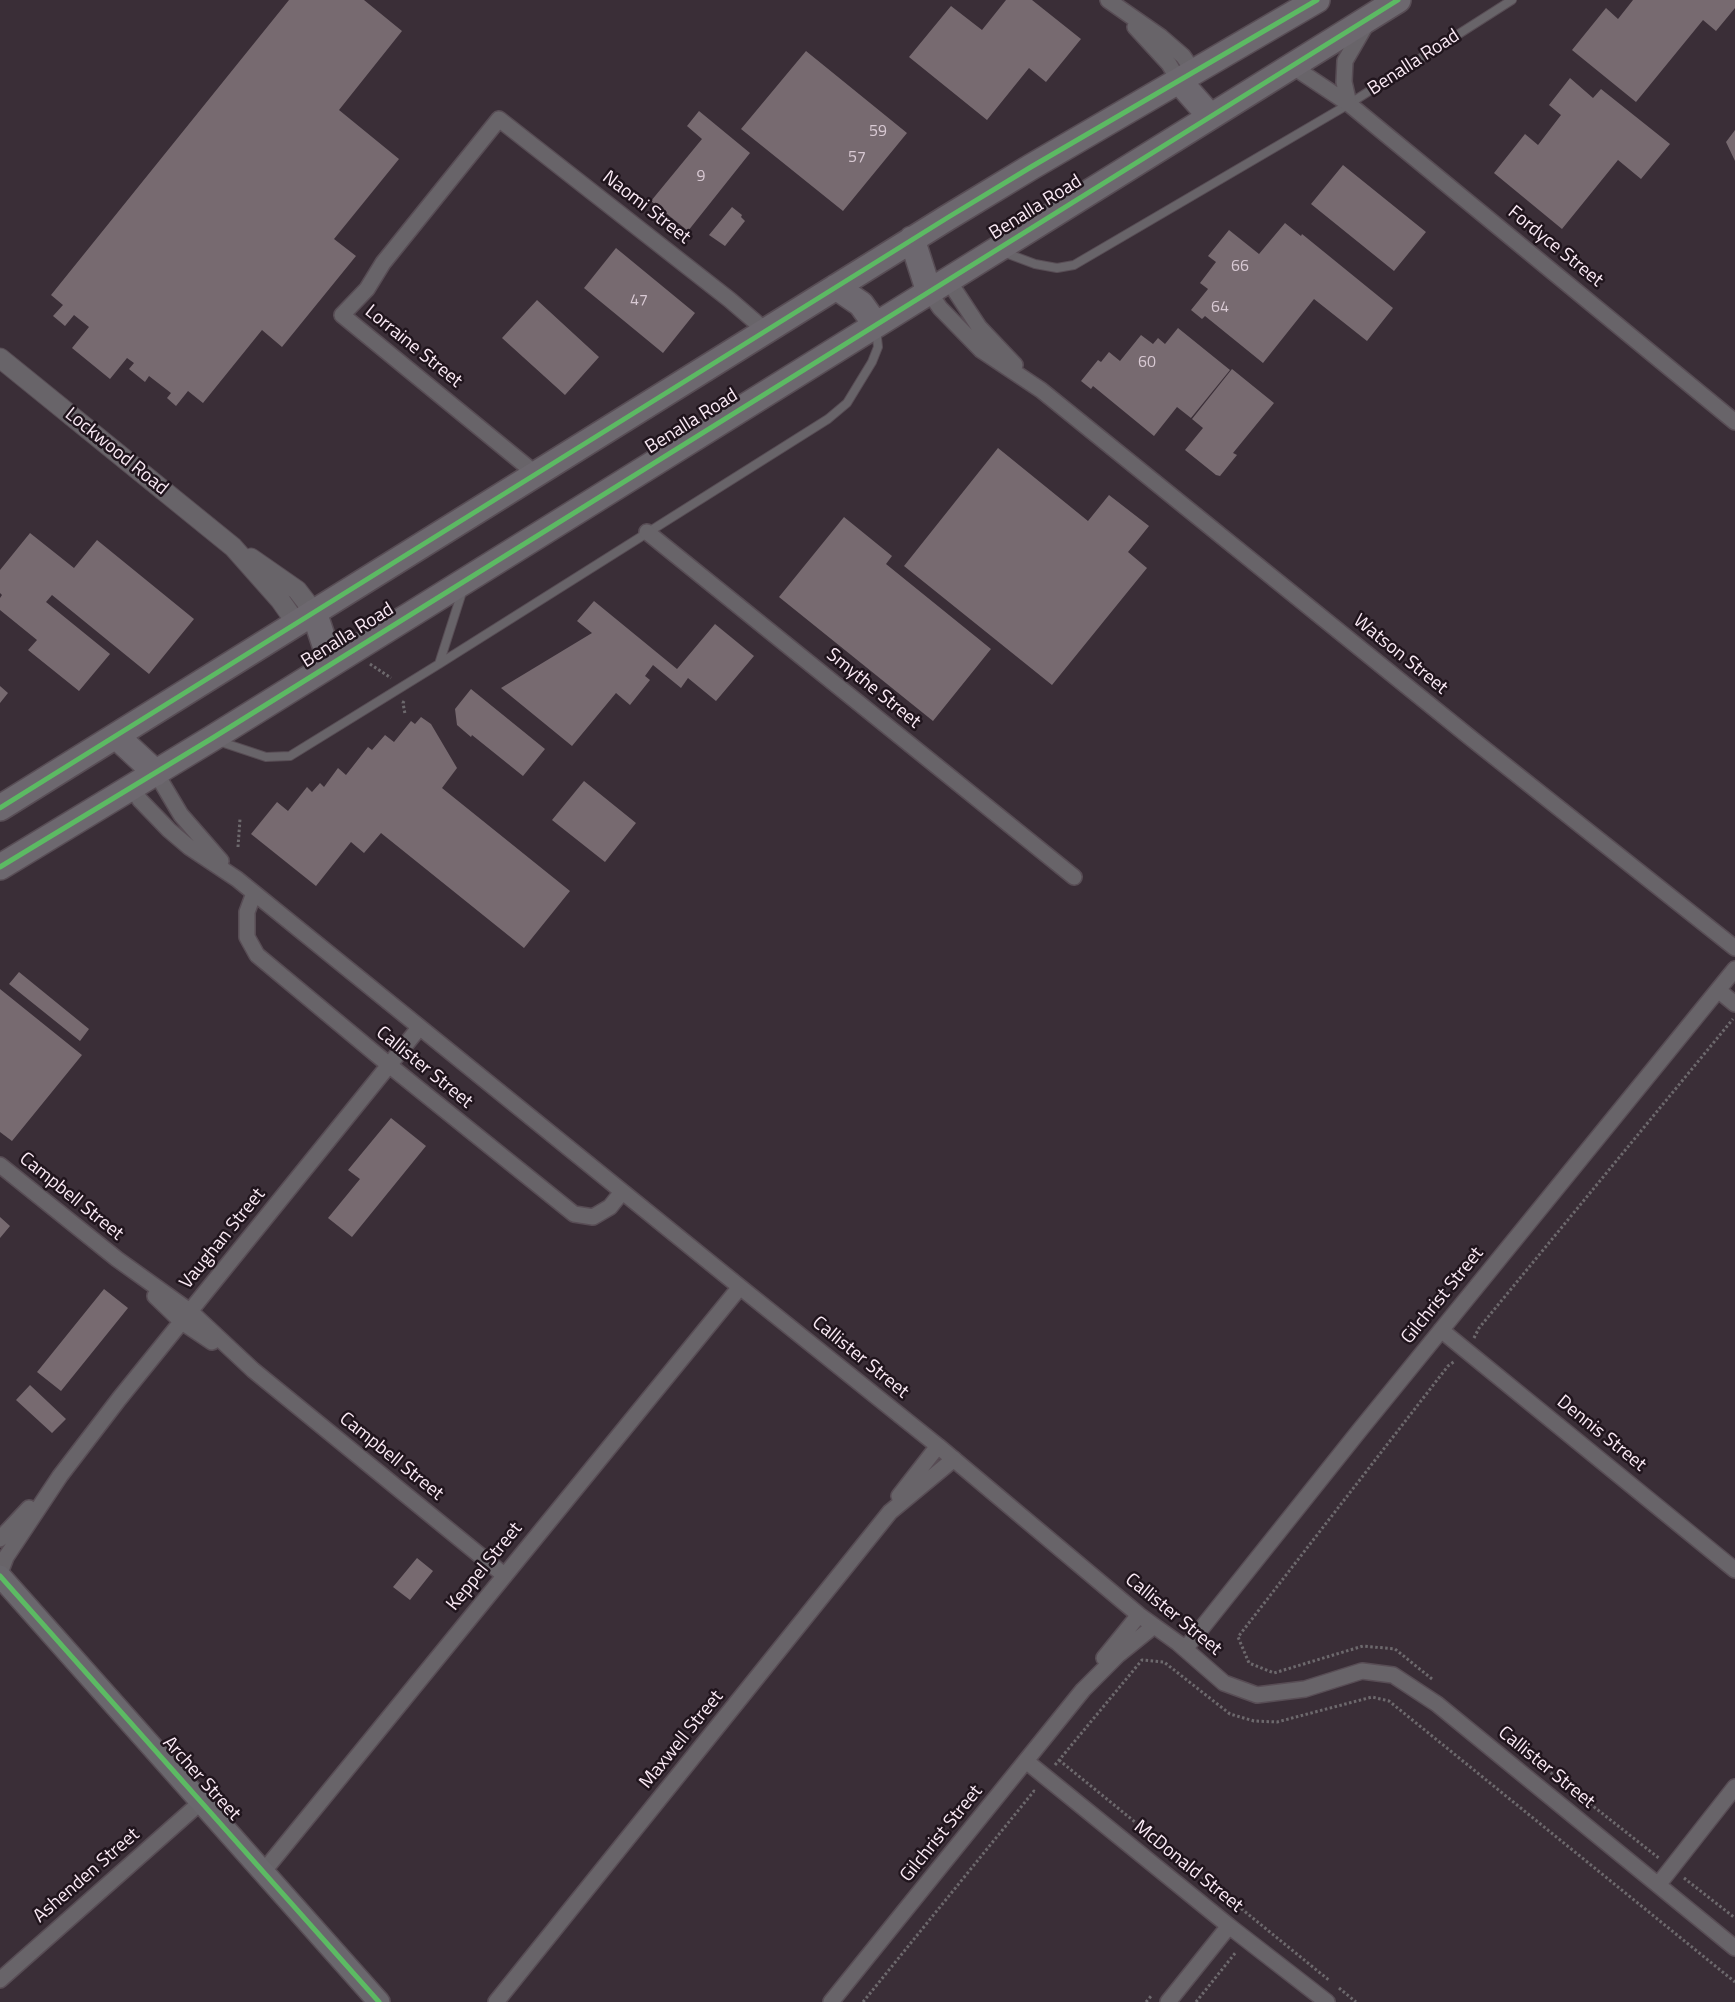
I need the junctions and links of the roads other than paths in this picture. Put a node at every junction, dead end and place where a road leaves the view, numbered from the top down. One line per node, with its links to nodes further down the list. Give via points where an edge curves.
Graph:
1 (1317, 0): 7 (highway, Benalla Road)
2 (1398, 0): 5 (highway, Benalla Road)
3 (1512, 0): 8 (lane, Benalla Road)
4 (1110, 2): 7 (street, via 1169,64)
5 (1370, 17): 6 (highway, Benalla Road); 8 (street, via 1345,61 1344,82)
6 (1292, 66): 8 (street, Fordyce Street); 9 (highway, Benalla Road)
7 (1186, 77): 9 (highway); 11 (highway, Benalla Road)
8 (1349, 104): 12 (lane, Benalla Road, via 1074,265 1057,268 1035,264); 19 (street, Fordyce Street)
9 (1210, 116): 12 (highway, Benalla Road)
10 (499, 119): 16 (street, Naomi Street); 20 (street, Lorraine Street, via 383,264 367,289 342,315)
11 (912, 239): 13 (highway); 14 (highway, Benalla Road)
12 (996, 250): 13 (highway, Benalla Road)
13 (939, 286): 15 (highway, Benalla Road); 18 (street, Watson Street); 18 (street, Watson Street, via 940,308 981,350)
14 (836, 287): 15 (highway, via 862,304); 16 (highway, Benalla Road)
15 (876, 325): 21 (lane, via 878,347 846,403 828,418); 22 (highway, Benalla Road)
16 (766, 330): 20 (highway, Benalla Road)
17 (0, 358): 23 (street, Lockwood Road, via 233,547 275,595)
18 (1041, 390): 35 (street, Watson Street)
19 (1735, 422)
20 (536, 474): 23 (highway, Benalla Road)
21 (647, 532): 25 (lane); 32 (street, Smythe Street)
22 (466, 580): 24 (highway, Benalla Road); 25 (lane)
23 (306, 618): 24 (highway); 26 (highway, Benalla Road)
24 (331, 663): 27 (highway, Benalla Road)
25 (439, 664): 27 (lane, via 290,756 266,757)
26 (116, 736): 28 (highway); 29 (highway); 30 (highway, Benalla Road)
27 (211, 739): 28 (highway, Benalla Road)
28 (156, 772): 29 (highway, Benalla Road); 33 (street, Callister Street, via 181,815)
29 (132, 787): 31 (highway, Benalla Road); 33 (street, Callister Street, via 169,830)
30 (0, 808)
31 (0, 867)
32 (1074, 877)
33 (237, 879): 34 (street, Callister Street)
34 (254, 893): 39 (street, Callister Street); 40 (street, Callister Street, via 247,912 247,936 257,955)
35 (1735, 948)
36 (1735, 970): 37 (street, Gilchrist Street)
37 (1718, 990): 38 (street); 45 (street, Gilchrist Street)
38 (1735, 1004)
39 (419, 1028): 40 (street, Vaughan Street); 42 (street, Callister Street)
40 (389, 1065): 42 (street, Callister Street, via 574,1214 593,1217 610,1207); 44 (street, Vaughan Street)
41 (0, 1165): 44 (street, Campbell Street)
42 (622, 1192): 43 (street, Callister Street)
43 (740, 1287): 46 (street, Callister Street); 53 (street, Keppel Street)
44 (186, 1317): 48 (street, Vaughan Street); 53 (street, Campbell Street)
45 (1442, 1330): 51 (street, Dennis Street); 56 (street, Gilchrist Street)
46 (938, 1446): 47 (street, Callister Street); 49 (street, Maxwell Street)
47 (954, 1459): 49 (street, Maxwell Street); 54 (street, Callister Street)
48 (60, 1476): 50 (street, Vaughan Street); 52 (street, Vaughan Street, via 6,1557)
49 (890, 1512): 66 (street, Maxwell Street)
50 (0, 1540)
51 (1735, 1570)
52 (0, 1575): 60 (main road, Archer Street)
53 (504, 1575): 61 (street, Keppel Street)
54 (1139, 1615): 55 (street, Callister Street); 57 (street, Gilchrist Street, via 1096,1668)
55 (1154, 1626): 56 (street, Callister Street); 57 (street, Gilchrist Street, via 1118,1655)
56 (1185, 1650): 62 (street, Callister Street, via 1224,1683 1257,1695 1305,1689 1362,1671 1393,1675 1437,1704)
57 (1083, 1690): 58 (street, Gilchrist Street)
58 (1026, 1761): 63 (street, McDonald Street); 68 (street, Gilchrist Street)
59 (1735, 1787): 62 (street)
60 (202, 1802): 61 (main road, Archer Street); 65 (street, Ashenden Street)
61 (263, 1872): 67 (main road, Archer Street)
62 (1658, 1885): 64 (street, Callister Street)
63 (1229, 1926): 69 (street); 70 (street, McDonald Street)
64 (1735, 1948)
65 (0, 1980)
66 (498, 1999)
67 (379, 2002)
68 (831, 2002)
69 (1168, 2002)
70 (1327, 2002)

